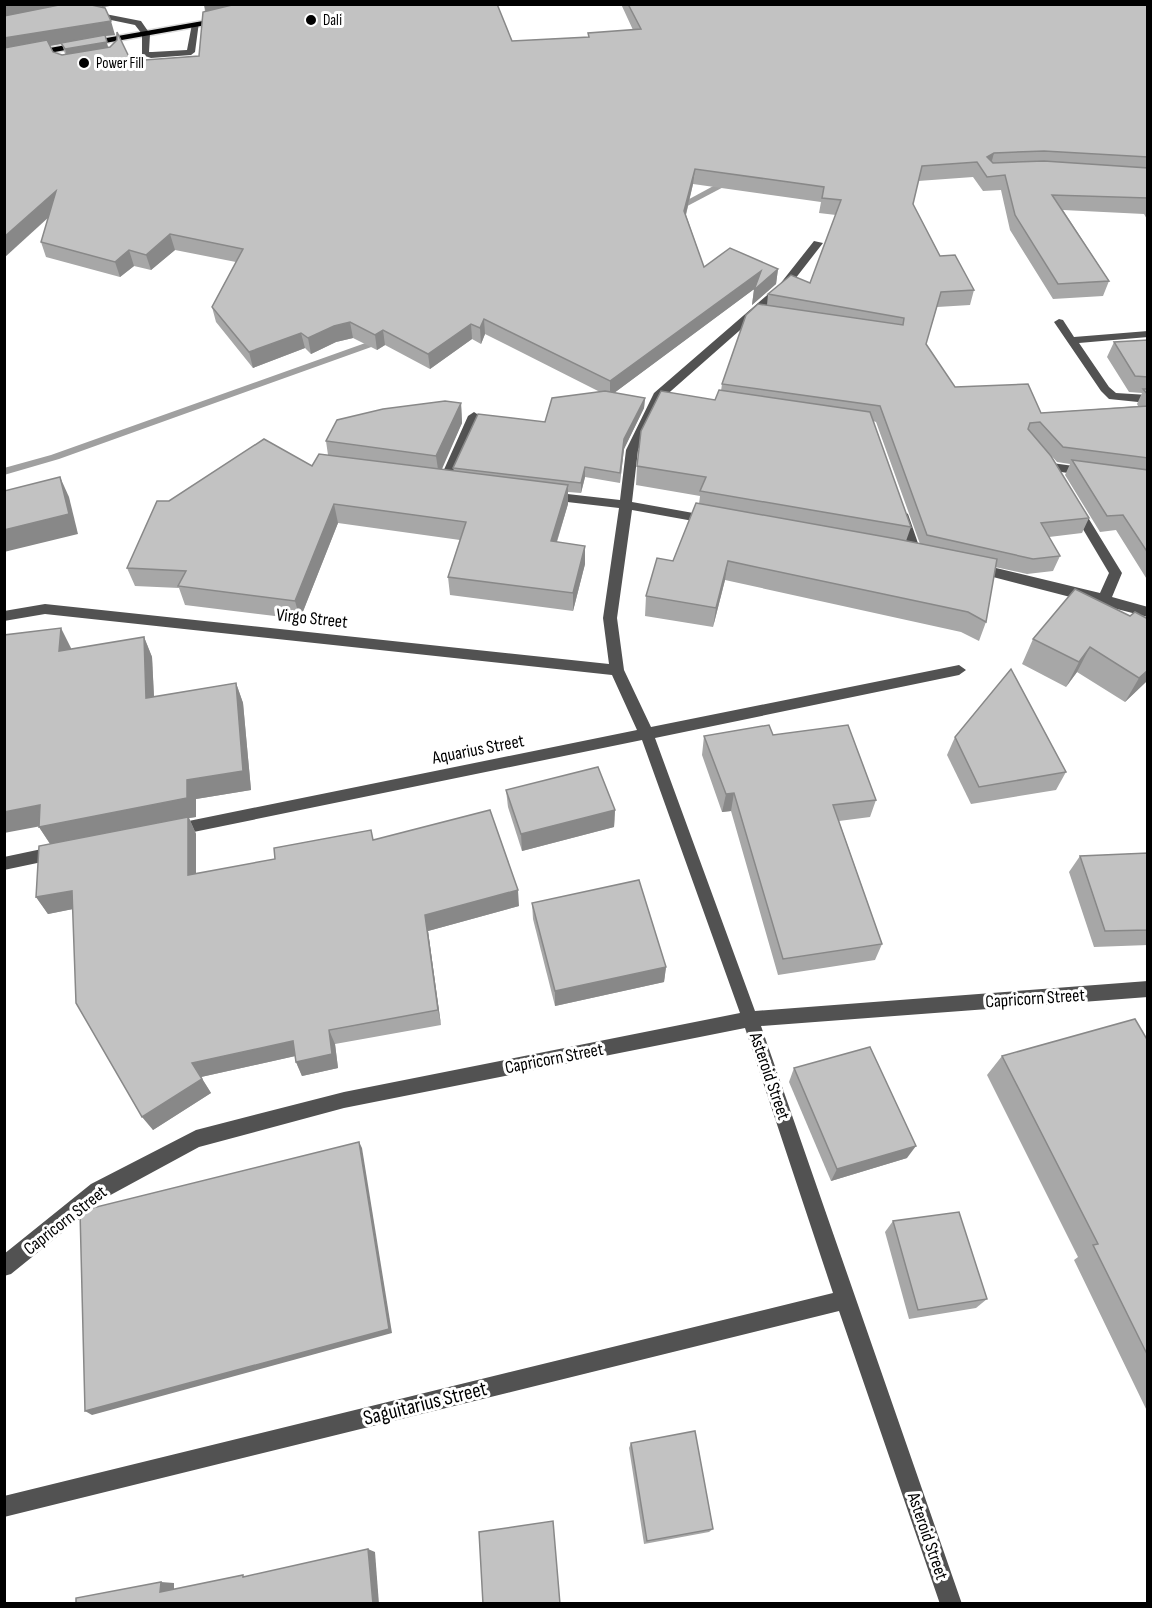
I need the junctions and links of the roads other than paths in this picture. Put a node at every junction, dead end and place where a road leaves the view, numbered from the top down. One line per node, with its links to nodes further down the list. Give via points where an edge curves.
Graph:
1 (80, 12): 4 (street, via 138,22)
2 (231, 17): 3 (main road)
3 (196, 24): 4 (main road); 4 (street, via 193,50 188,53 147,55)
4 (146, 34): 5 (main road, via 58,53)
5 (4, 59)
6 (818, 243): 7 (street, via 784,286)
7 (751, 313): 8 (street); 12 (street)
8 (773, 316)
9 (1059, 322): 11 (street)
10 (1148, 334): 11 (street)
11 (1072, 340): 14 (street, via 1113,396)
12 (658, 396): 13 (street); 22 (street, Asteroid Street, via 632,450)
13 (680, 399)
14 (1148, 399)
15 (474, 416): 18 (street)
16 (1051, 468): 17 (street)
17 (1105, 474)
18 (444, 483)
19 (536, 494): 22 (street)
20 (1069, 496): 26 (street, via 1116,573)
21 (898, 501): 24 (street)
22 (627, 505): 23 (street); 29 (street, Asteroid Street, via 610,618)
23 (728, 523)
24 (916, 555)
25 (960, 565): 26 (street)
26 (1104, 598): 27 (street)
27 (1148, 612)
28 (4, 616): 29 (street, Virgo Street, via 45,609)
29 (617, 670): 31 (street, Asteroid Street)
30 (959, 670): 31 (street, Aquarius Street)
31 (647, 735): 32 (street, Aquarius Street); 36 (street, Asteroid Street)
32 (156, 833)
33 (75, 850): 34 (street)
34 (4, 864)
35 (1148, 989): 36 (street, Capricorn Street)
36 (750, 1019): 37 (street, Capricorn Street, via 344,1100 196,1139 98,1191); 38 (street, Asteroid Street)
37 (4, 1267)
38 (844, 1300): 39 (street, Saguitarius Street); 40 (street, Asteroid Street)
39 (4, 1507)
40 (951, 1604)

